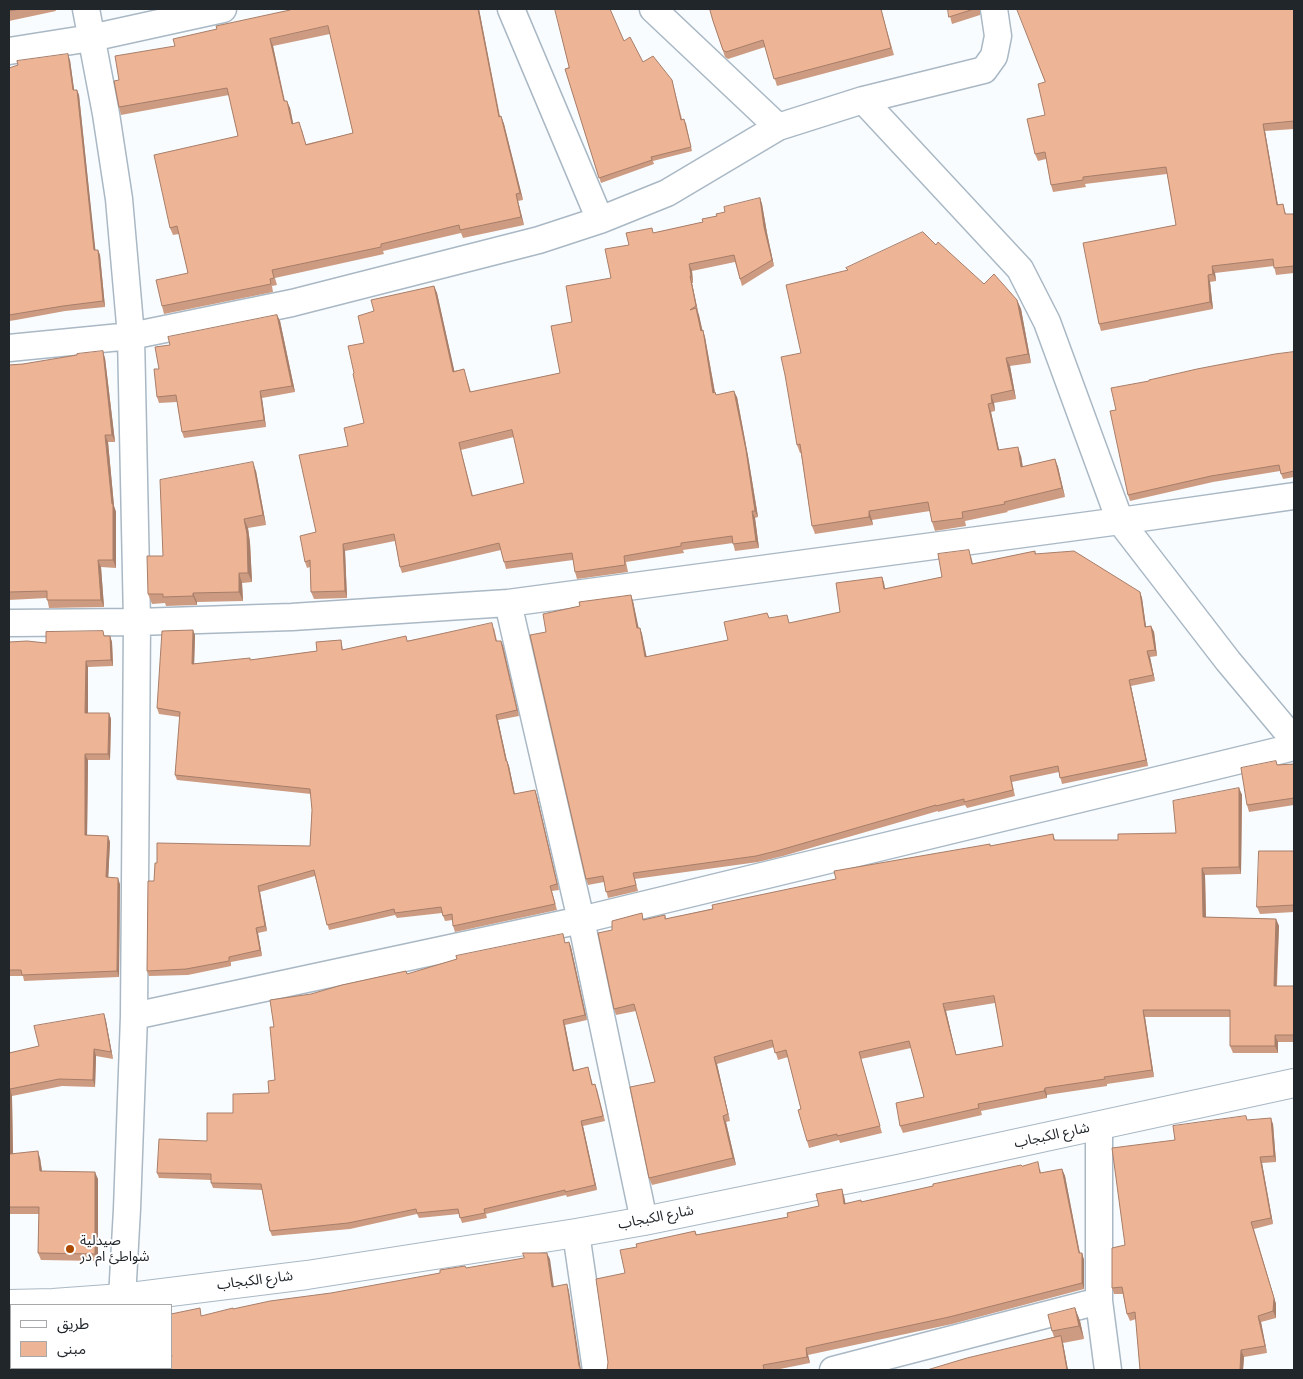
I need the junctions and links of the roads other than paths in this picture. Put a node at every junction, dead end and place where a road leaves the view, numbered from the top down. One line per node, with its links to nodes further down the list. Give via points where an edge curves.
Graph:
1 (86, 9): 6 (street)
2 (223, 9): 6 (street)
3 (511, 9): 10 (street)
4 (653, 9): 9 (street)
5 (994, 9): 8 (street, via 998,36 994,56 984,70)
6 (92, 38): 7 (street); 11 (street, via 119,199)
7 (9, 51)
8 (863, 100): 9 (street); 14 (street, via 1020,269 1047,322)
9 (778, 127): 10 (street, via 667,193)
10 (600, 220): 11 (street, via 539,240 292,303)
11 (131, 336): 12 (street); 16 (street)
12 (9, 348)
13 (1294, 496): 14 (street)
14 (1120, 521): 15 (street); 18 (street, via 1228,661)
15 (508, 603): 16 (street, via 292,617); 20 (street)
16 (137, 622): 17 (street); 21 (street)
17 (9, 623)
18 (1294, 740)
19 (1294, 746): 20 (street)
20 (581, 920): 21 (street); 24 (street)
21 (134, 1016): 26 (street)
22 (1294, 1083): 23 (main road, شارع الكبجاب)
23 (1099, 1126): 24 (main road, شارع الكبجاب); 27 (street)
24 (644, 1221): 25 (main road, شارع الكبجاب)
25 (576, 1234): 26 (main road, شارع الكبجاب, via 307,1275); 30 (street)
26 (122, 1298): 29 (main road, شارع الكبجاب)
27 (1099, 1301): 31 (street); 32 (street)
28 (9, 1304): 29 (main road, شارع الكبجاب)
29 (53, 1304)
30 (596, 1370)
31 (833, 1370)
32 (1108, 1370)

